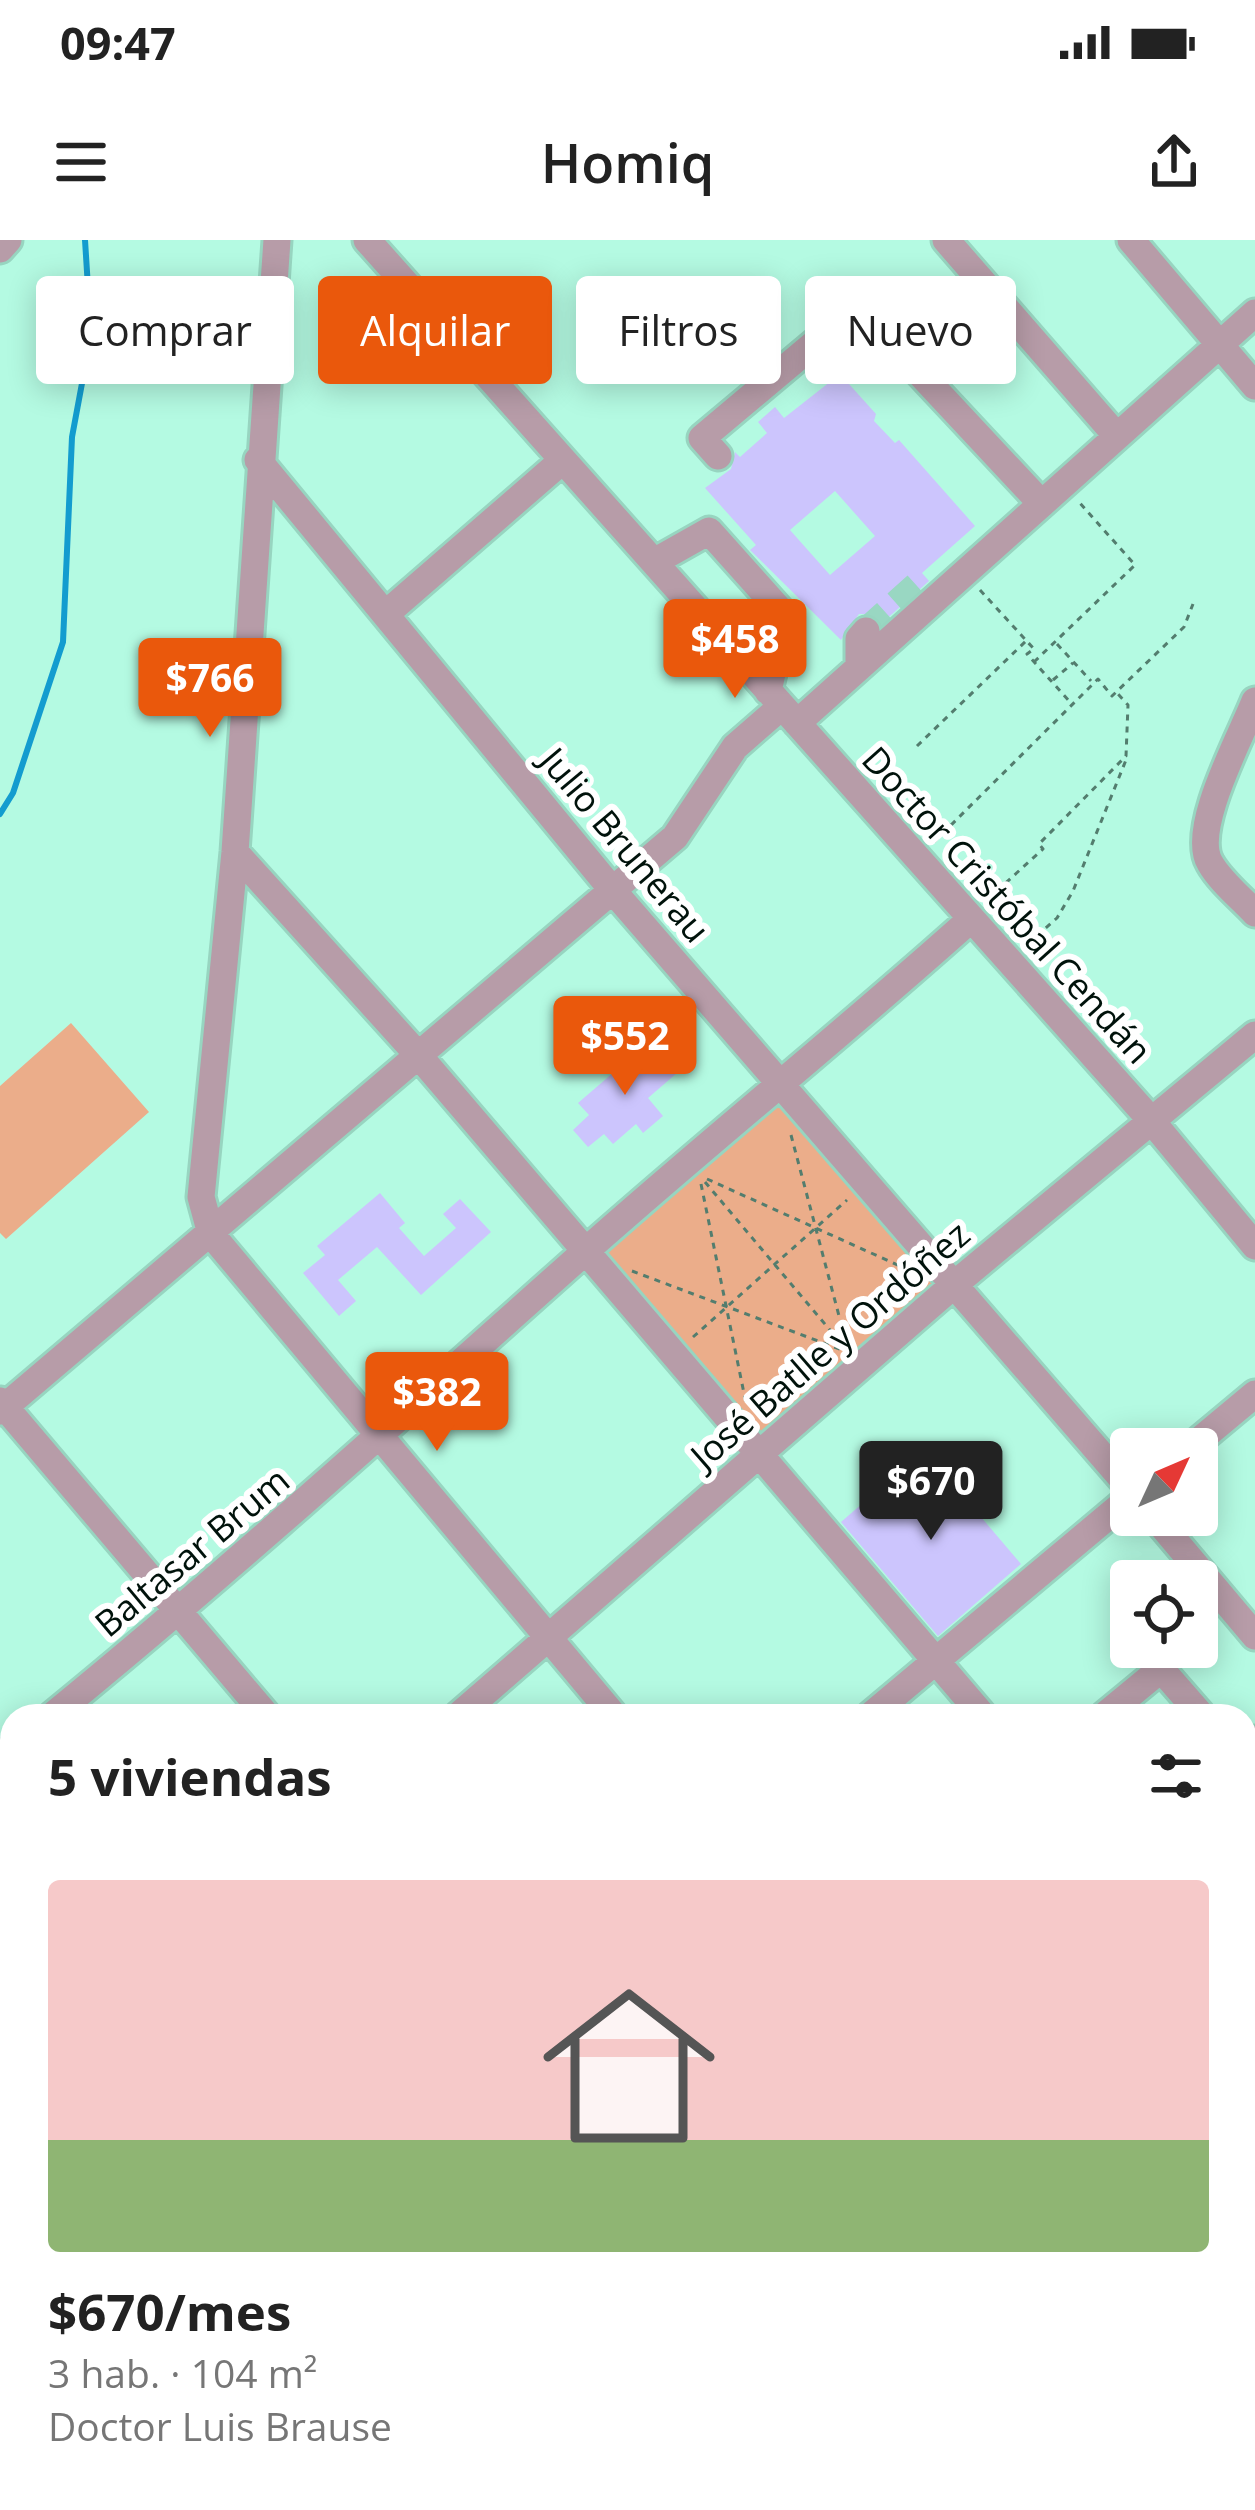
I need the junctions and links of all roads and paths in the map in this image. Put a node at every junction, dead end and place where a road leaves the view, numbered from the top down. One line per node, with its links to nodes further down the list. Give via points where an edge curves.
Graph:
1 (8, 240): 6 (street)
2 (277, 240): 12 (street)
3 (367, 240): 13 (street, Doctor Cristóbal Cendán)
4 (946, 240): 10 (street)
5 (1131, 240): 8 (street)
6 (0, 249)
7 (1255, 313): 8 (street)
8 (1219, 343): 9 (street); 10 (street)
9 (1255, 386)
10 (1115, 434): 14 (street)
11 (718, 456): 15 (street, via 702,438 858,307)
12 (258, 460): 20 (street, Julio Brunerau); 35 (street)
13 (562, 460): 16 (street, Doctor Cristóbal Cendán); 20 (street)
14 (1062, 483): 15 (street); 23 (path, via 1136,565)
15 (1040, 502): 17 (street)
16 (654, 562): 32 (street, Doctor Cristóbal Cendán); 32 (street, via 709,531 785,616)
17 (962, 571): 18 (street); 22 (path); 26 (street)
18 (926, 578)
19 (1193, 604): 29 (path, via 1184,627)
20 (388, 612): 37 (street, Julio Brunerau)
21 (866, 631): 26 (street)
22 (1026, 640): 24 (path); 33 (path)
23 (1056, 643): 24 (path); 25 (path)
24 (1034, 662): 27 (path)
25 (1074, 662): 27 (path); 28 (path)
26 (859, 666): 32 (street)
27 (1052, 682): 31 (path)
28 (1093, 683): 29 (path); 31 (path)
29 (1116, 692): 34 (path, via 1128,705)
30 (1255, 701): 38 (street, via 1204,845 1210,864)
31 (1071, 704): 36 (path)
32 (783, 707): 36 (street, Doctor Cristóbal Cendán); 37 (street, via 735,747 675,837)
33 (916, 746)
34 (1126, 756): 39 (path); 40 (path, via 1058,918)
35 (235, 853): 42 (street); 49 (street, via 202,1197)
36 (916, 857): 39 (street, Doctor Cristóbal Cendán)
37 (614, 892): 42 (street); 43 (street, Julio Brunerau)
38 (1255, 913)
39 (971, 919): 40 (street, Doctor Cristóbal Cendán); 43 (street, Baltasar Brum)
40 (1009, 962): 44 (street, Doctor Cristóbal Cendán)
41 (1255, 1035): 44 (street, José Batlle y Ordóñez)
42 (419, 1056): 49 (street); 51 (street)
43 (783, 1087): 51 (street, Baltasar Brum); 55 (street, Julio Brunerau)
44 (1150, 1119): 50 (street, Doctor Cristóbal Cendán); 55 (street, José Batlle y Ordóñez)
45 (788, 1124): 48 (path)
46 (700, 1176): 48 (path); 52 (path); 56 (path)
47 (857, 1191): 48 (path)
48 (815, 1228): 52 (path); 54 (path); 58 (path)
49 (211, 1234): 60 (street); 63 (street)
50 (1255, 1246)
51 (583, 1254): 63 (street, Baltasar Brum); 64 (street)
52 (774, 1264): 56 (path); 58 (path)
53 (623, 1267): 56 (path)
54 (914, 1272)
55 (956, 1282): 64 (street, José Batlle y Ordóñez); 65 (street, Julio Brunerau)
56 (726, 1307): 57 (path); 58 (path); 61 (path)
57 (680, 1349)
58 (850, 1353)
59 (1255, 1394): 62 (street)
60 (2, 1406): 68 (street)
61 (748, 1413)
62 (1214, 1428)
63 (382, 1436): 68 (street, Baltasar Brum); 70 (street)
64 (757, 1455): 70 (street, José Batlle y Ordóñez); 71 (street)
65 (1110, 1468)
66 (1110, 1511): 71 (street)
67 (1171, 1536): 69 (street)
68 (178, 1613): 72 (street, Baltasar Brum); 73 (street)
69 (1255, 1636)
70 (548, 1640): 74 (street, José Batlle y Ordóñez); 75 (street)
71 (935, 1661): 76 (street); 77 (street)
72 (67, 1704)
73 (257, 1704)
74 (472, 1704)
75 (604, 1704)
76 (884, 1704)
77 (972, 1704)
78 (1119, 1704): 79 (street, via 1161,1669)
79 (1192, 1704)

